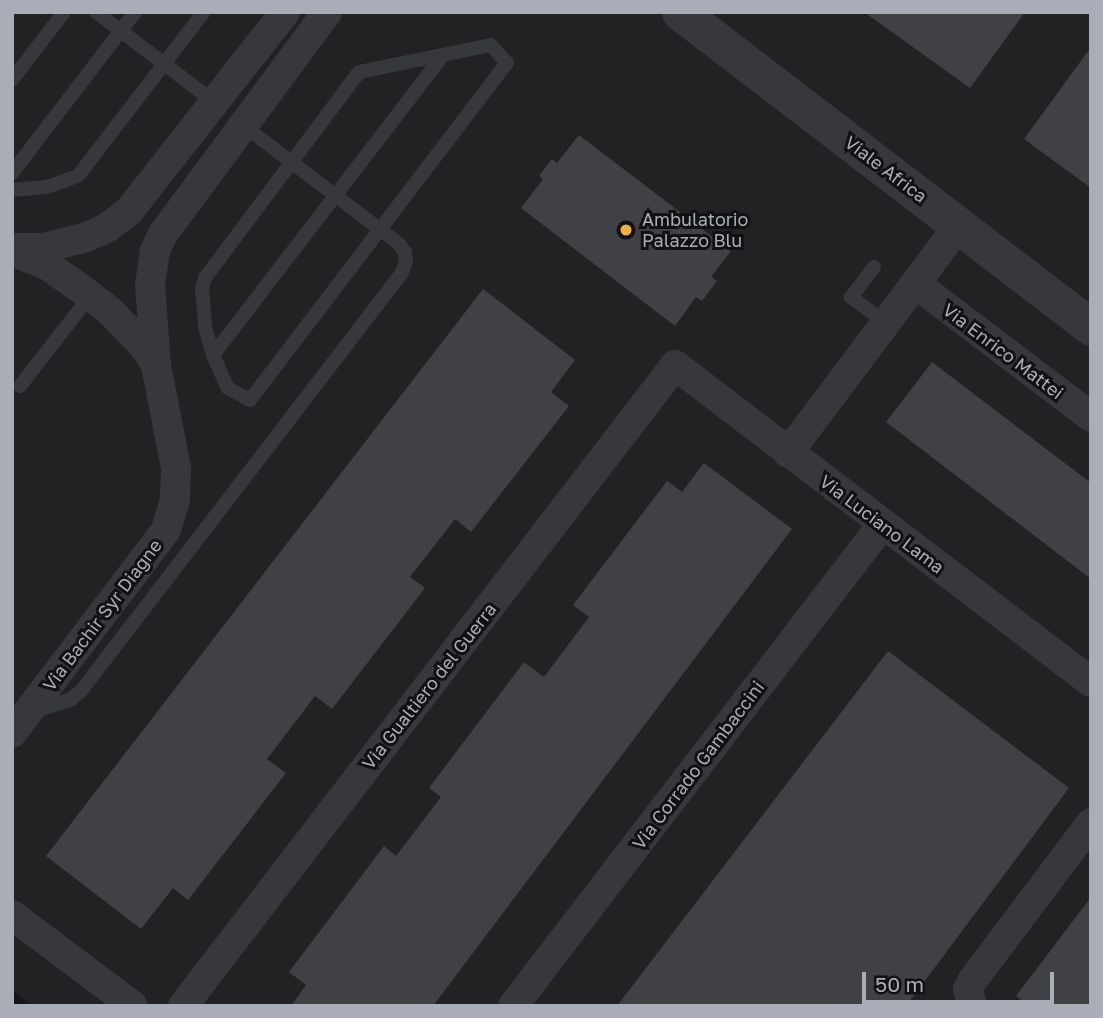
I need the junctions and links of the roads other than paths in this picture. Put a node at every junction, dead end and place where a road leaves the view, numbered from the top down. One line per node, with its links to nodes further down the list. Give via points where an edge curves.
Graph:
1 (64, 12): 11 (lane)
2 (96, 12): 8 (lane)
3 (135, 12): 8 (lane)
4 (204, 12): 10 (lane)
5 (285, 12): 12 (street, Via Bachir Syr Diagne)
6 (327, 12): 13 (street, Via Bachir Syr Diagne)
7 (680, 12): 18 (street, Viale Africa)
8 (120, 31): 10 (lane); 15 (lane)
9 (443, 55): 14 (lane, via 359,72); 17 (lane); 19 (lane, via 491,45 507,63)
10 (164, 64): 12 (lane); 16 (lane, via 78,176 47,187)
11 (12, 80)
12 (214, 102): 20 (street, Via Bachir Syr Diagne, via 148,189 118,220 71,242)
13 (243, 125): 14 (lane); 27 (street, Via Bachir Syr Diagne, via 155,251 150,286)
14 (290, 161): 17 (lane); 26 (lane, via 205,278 205,327)
15 (12, 173)
16 (12, 190)
17 (337, 195): 19 (lane); 26 (lane)
18 (958, 225): 22 (street); 25 (street, Viale Africa)
19 (380, 230): 26 (lane, via 250,400 228,388); 34 (lane, via 405,251 407,262 401,274 81,691)
20 (12, 250): 23 (street, Via Bachir Syr Diagne, via 47,265)
21 (874, 267): 24 (lane, via 851,297)
22 (916, 284): 24 (street); 30 (street, Via Enrico Mattei)
23 (90, 296): 27 (street, Via Bachir Syr Diagne, via 135,335); 29 (lane)
24 (886, 323): 31 (street)
25 (1091, 327)
26 (213, 355)
27 (156, 365): 34 (street, Via Bachir Syr Diagne, via 176,468 166,530)
28 (675, 365): 31 (street, Via Luciano Lama); 38 (street, Via Gualtiero del Guerra)
29 (20, 386)
30 (1091, 417)
31 (788, 453): 32 (street, Via Luciano Lama)
32 (882, 524): 33 (street, Via Luciano Lama); 39 (street, Via Corrado Gambaccini)
33 (1091, 682)
34 (20, 724)
35 (1091, 823): 40 (street, via 972,981 968,989)
36 (12, 915): 37 (street)
37 (133, 1006)
38 (183, 1006)
39 (513, 1006)
40 (972, 1006)

